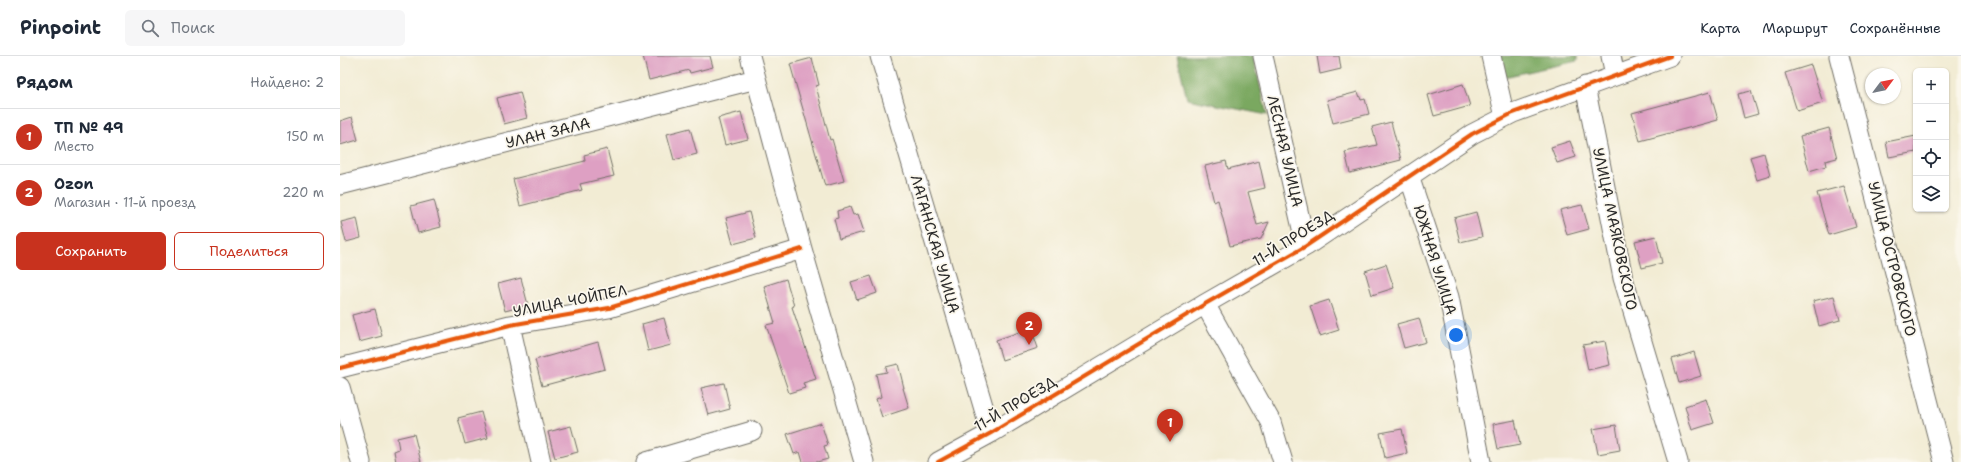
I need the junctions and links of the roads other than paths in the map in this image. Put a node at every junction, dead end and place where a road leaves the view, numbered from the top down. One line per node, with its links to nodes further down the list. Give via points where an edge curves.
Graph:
1 (750, 56): 9 (street)
2 (880, 56): 21 (street, ЛАГАНСКАЯ УЛИЦА)
3 (1263, 56): 14 (street, ЛЕСНАЯ УЛИЦА)
4 (1491, 56): 11 (street)
5 (1611, 56): 8 (street)
6 (1670, 56): 8 (street, 11-Й ПРОЕЗД)
7 (1839, 56): 30 (street, УЛИЦА ОСТРОВСКОГО)
8 (1615, 75): 10 (street, 11-Й ПРОЕЗД)
9 (756, 79): 13 (street, УЛАН ЗАЛА); 15 (street)
10 (1585, 86): 11 (street, 11-Й ПРОЕЗД); 29 (street, УЛИЦА МАЯКОВСКОГО, via 1623,278)
11 (1505, 117): 12 (street, 11-Й ПРОЕЗД, via 1472,134)
12 (1409, 176): 14 (street, 11-Й ПРОЕЗД); 28 (street, ЮЖНАЯ УЛИЦА, via 1448,297)
13 (340, 185)
14 (1306, 246): 16 (street, 11-Й ПРОЕЗД)
15 (802, 249): 17 (street, УЛИЦА ЧОЙПЕЛ, via 609,308); 25 (street)
16 (1205, 304): 21 (street, 11-Й ПРОЕЗД); 27 (street, via 1271,422)
17 (510, 325): 18 (street, УЛИЦА ЧОЙПЕЛ); 23 (street)
18 (340, 368)
19 (340, 387): 22 (street)
20 (752, 431): 24 (street)
21 (991, 433): 26 (street, 11-Й ПРОЕЗД)
22 (361, 462)
23 (542, 462)
24 (646, 462)
25 (864, 462)
26 (938, 462)
27 (1283, 462)
28 (1481, 462)
29 (1678, 462)
30 (1944, 462)

